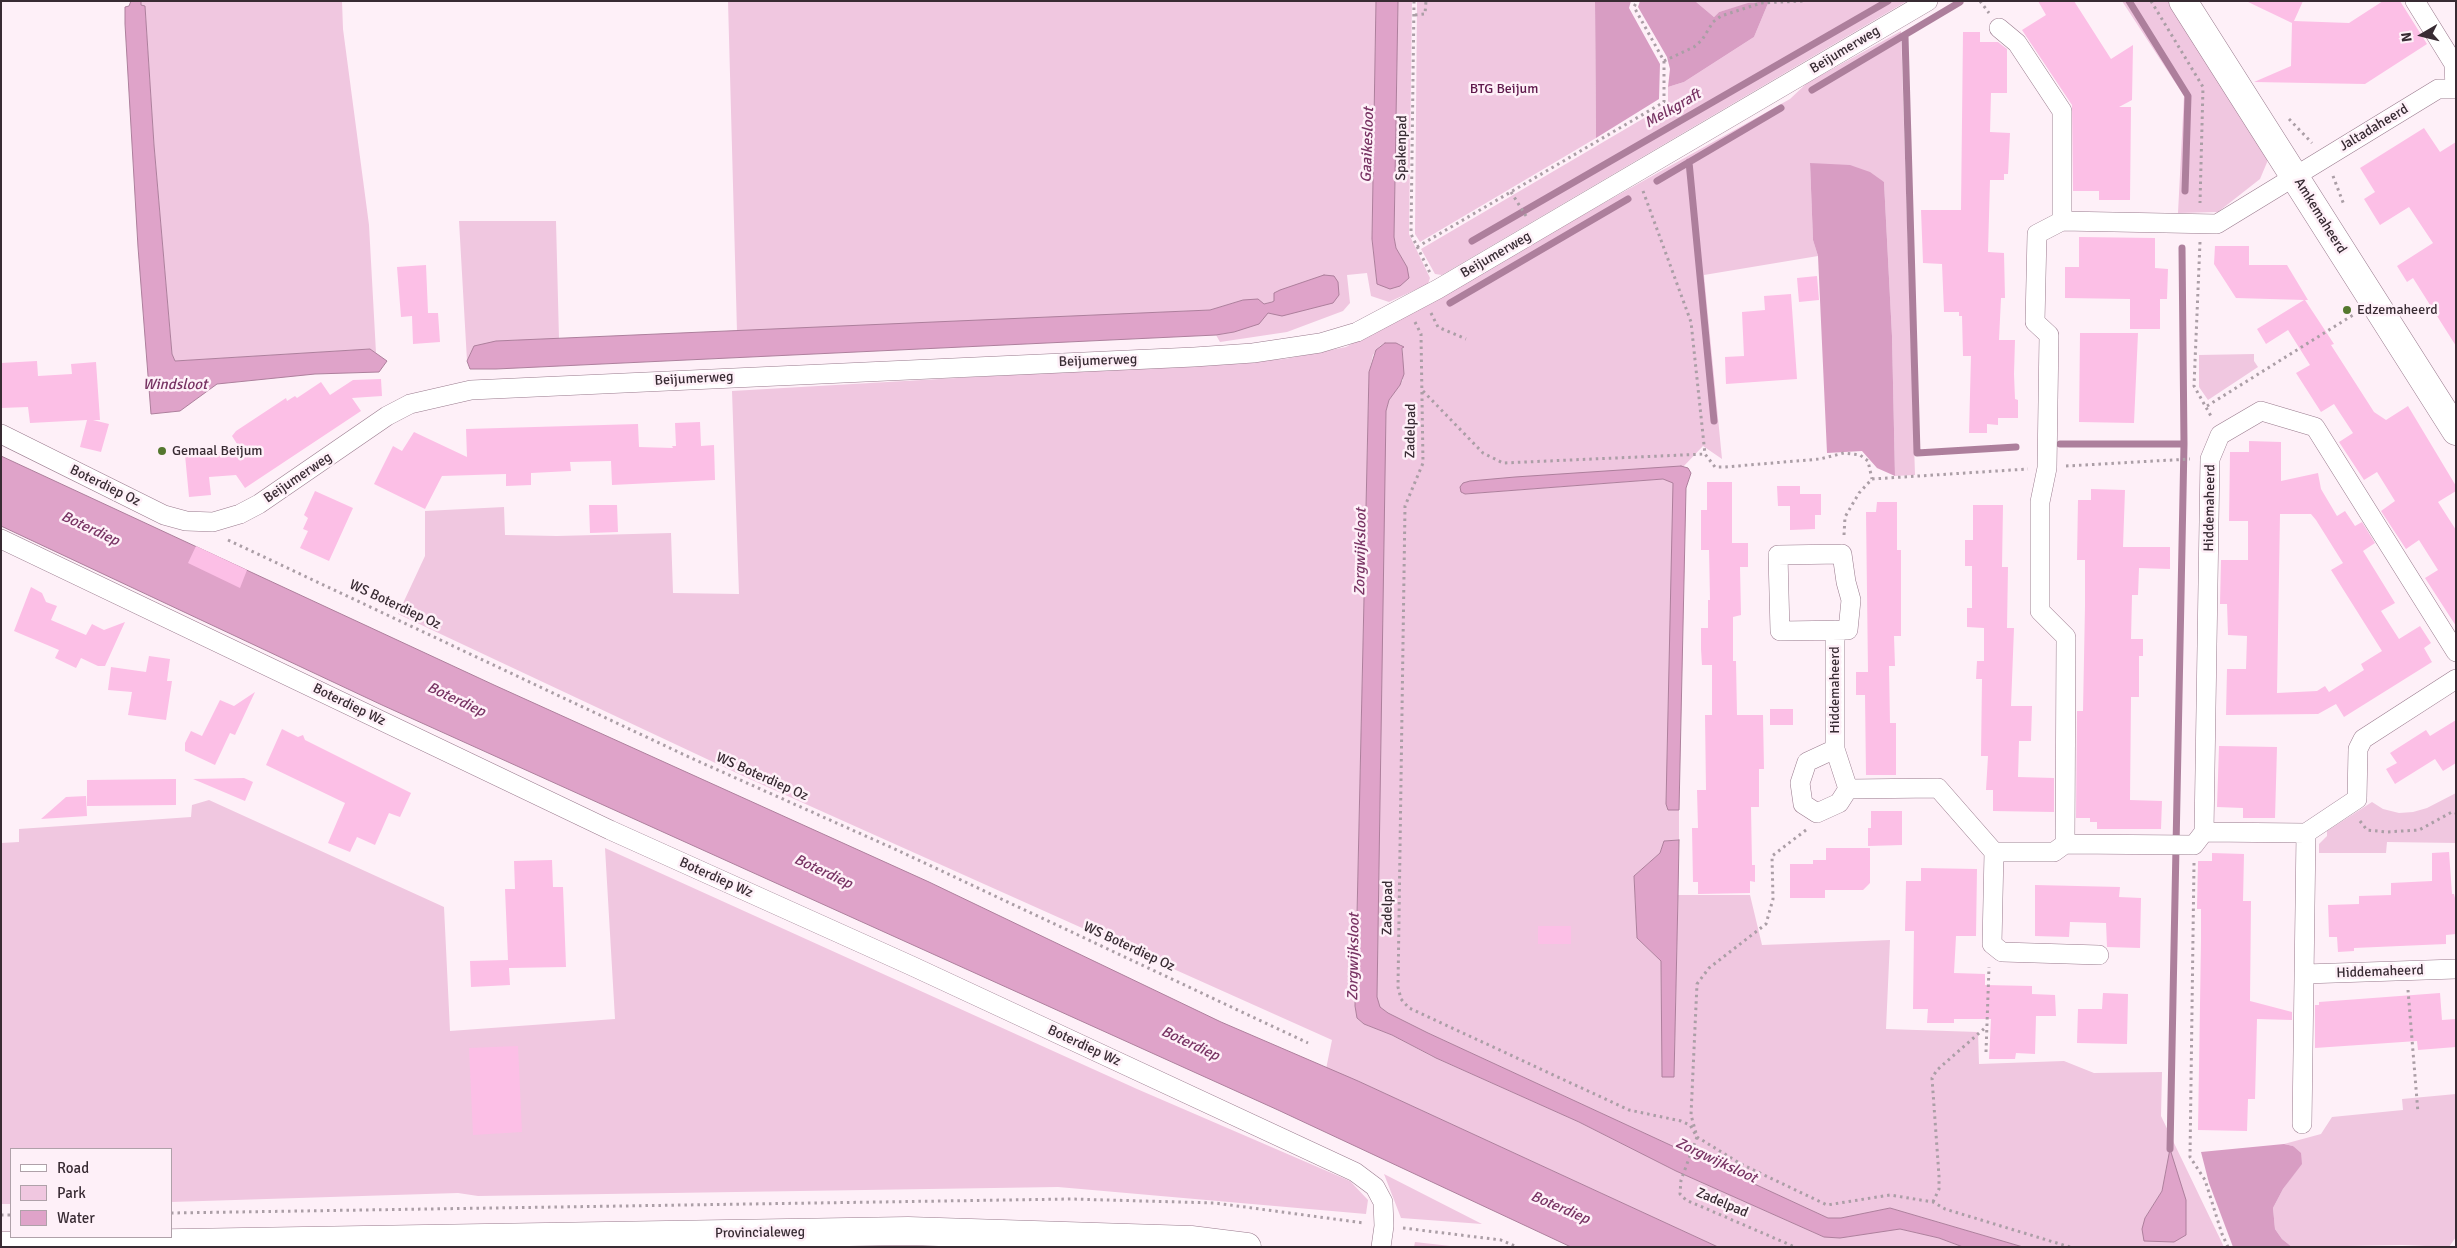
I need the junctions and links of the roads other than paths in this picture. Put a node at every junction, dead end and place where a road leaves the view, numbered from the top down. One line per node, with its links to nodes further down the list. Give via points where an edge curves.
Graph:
1 (1928, 1): 10 (street, Beijumerweg, via 1423,297 1357,332 1320,343 1253,353 1194,357 472,390 410,404 387,416 259,504)
2 (2184, 1): 6 (main road, Amkemaheerd)
3 (2415, 1): 5 (street, Jaltadaheerd, via 2454,64)
4 (1999, 28): 7 (street, via 2017,44 2062,111)
5 (2456, 89): 6 (street, Jaltadaheerd, via 2438,89)
6 (2296, 176): 7 (street, via 2218,224); 8 (main road, Amkemaheerd)
7 (2062, 221): 19 (street, via 2037,234 2035,322 2049,335 2047,468 2040,502 2040,611 2066,637)
8 (2456, 431)
9 (1, 434): 10 (street, Boterdiep Oz, via 164,515 186,521)
10 (213, 522)
11 (1, 539): 27 (street, Boterdiep Wz, via 601,826 1355,1172 1375,1187 1383,1202)
12 (1835, 630): 12 (street, Hiddemaheerd, via 1780,631 1778,555 1842,554 1852,600 1848,630); 15 (street, Hiddemaheerd)
13 (2456, 652): 18 (street, Hiddemaheerd, via 2316,427 2261,411 2220,436 2210,459)
14 (2456, 679): 17 (street, via 2363,739 2358,749 2357,799)
15 (1835, 749): 16 (street, Hiddemaheerd); 16 (street, Hiddemaheerd, via 1807,762 1800,783 1802,804 1817,813 1839,803)
16 (1848, 789): 20 (street, via 1938,788)
17 (2306, 833): 18 (street); 23 (street)
18 (2199, 839): 19 (street, via 2160,845)
19 (2065, 844): 20 (street, via 2054,852)
20 (1994, 852): 21 (street, via 1992,944 2002,952)
21 (2099, 956)
22 (2456, 969): 23 (street, Hiddemaheerd)
23 (2305, 974): 24 (street)
24 (2302, 1124)
25 (1, 1246): 26 (main road, Provincialeweg, via 908,1231 1191,1240)
26 (1247, 1247)
27 (1381, 1247)

